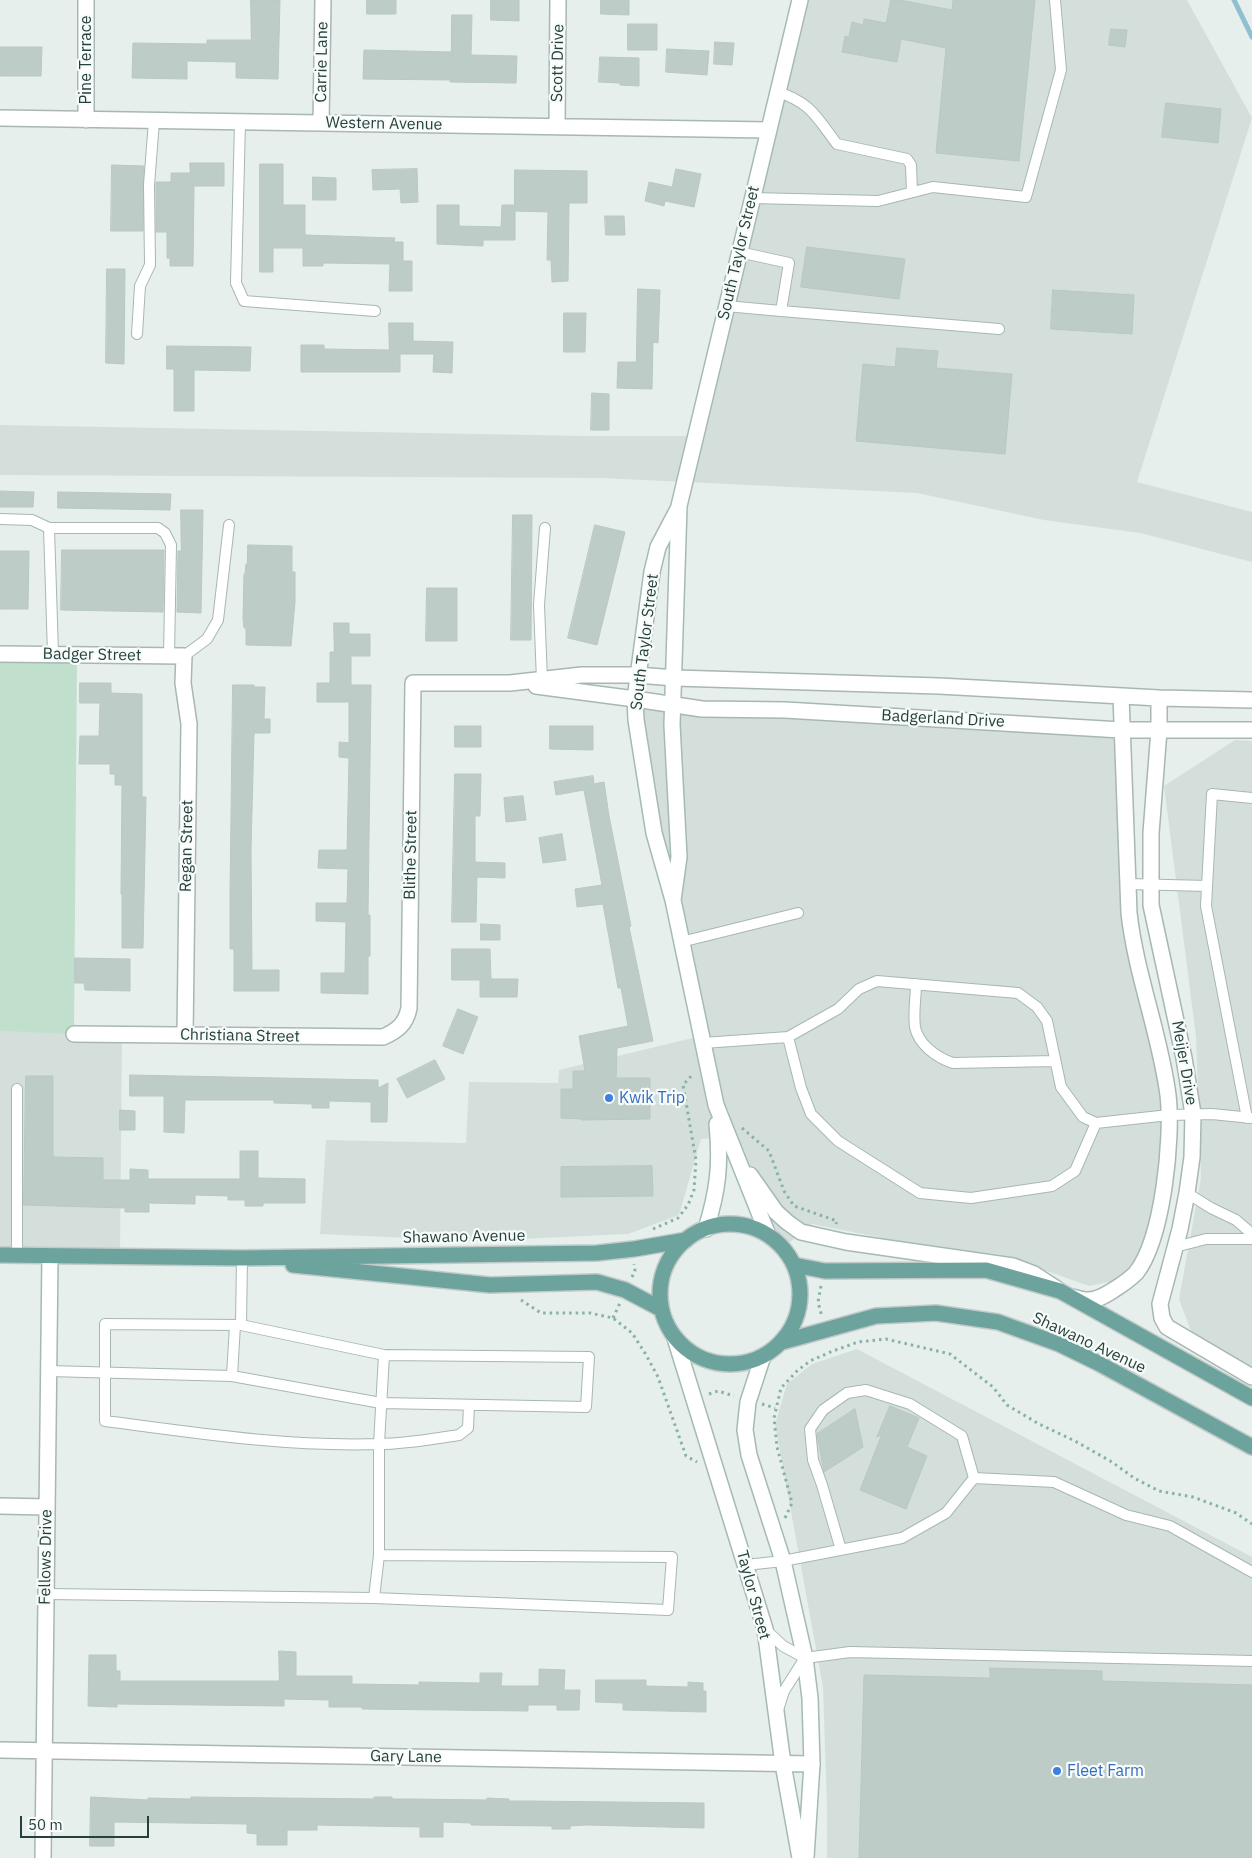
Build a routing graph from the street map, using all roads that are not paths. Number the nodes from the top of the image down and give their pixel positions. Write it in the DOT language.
graph roads {
  1 [pos="86,0"];
  2 [pos="322,0"];
  3 [pos="558,0"];
  4 [pos="800,0"];
  5 [pos="1055,0"];
  6 [pos="778,92"];
  7 [pos="0,118"];
  8 [pos="86,120"];
  9 [pos="154,121"];
  10 [pos="240,122"];
  11 [pos="321,123"];
  12 [pos="557,127"];
  13 [pos="768,130"];
  14 [pos="912,192"];
  15 [pos="752,198"];
  16 [pos="739,252"];
  17 [pos="726,306"];
  18 [pos="375,311"];
  19 [pos="781,311"];
  20 [pos="999,329"];
  21 [pos="137,334"];
  22 [pos="679,506"];
  23 [pos="0,518"];
  24 [pos="229,525"];
  25 [pos="49,528"];
  26 [pos="544,528"];
  27 [pos="0,654"];
  28 [pos="53,654"];
  29 [pos="176,656"];
  30 [pos="637,675"];
  31 [pos="675,678"];
  32 [pos="542,680"];
  33 [pos="510,683"];
  34 [pos="1121,696"];
  35 [pos="635,698"];
  36 [pos="1159,698"];
  37 [pos="1252,700"];
  38 [pos="674,705"];
  39 [pos="1121,730"];
  40 [pos="1159,730"];
  41 [pos="1252,730"];
  42 [pos="1252,798"];
  43 [pos="1128,884"];
  44 [pos="1150,884"];
  45 [pos="1207,886"];
  46 [pos="673,900"];
  47 [pos="798,913"];
  48 [pos="681,942"];
  49 [pos="916,984"];
  50 [pos="402,1026"];
  51 [pos="74,1034"];
  52 [pos="185,1035"];
  53 [pos="788,1037"];
  54 [pos="703,1043"];
  55 [pos="1055,1061"];
  56 [pos="18,1089"];
  57 [pos="716,1105"];
  58 [pos="1193,1114"];
  59 [pos="1169,1115"];
  60 [pos="1249,1118"];
  61 [pos="1096,1123"];
  62 [pos="733,1150"];
  63 [pos="1187,1193"];
  64 [pos="706,1229"];
  65 [pos="1252,1234"];
  66 [pos="768,1235"];
  67 [pos="1252,1239"];
  68 [pos="686,1240"];
  69 [pos="1175,1247"];
  70 [pos="0,1255"];
  71 [pos="17,1255"];
  72 [pos="50,1256"];
  73 [pos="242,1258"];
  74 [pos="794,1265"];
  75 [pos="1065,1294"];
  76 [pos="662,1309"];
  77 [pos="238,1325"];
  78 [pos="675,1338"];
  79 [pos="782,1342"];
  80 [pos="384,1355"];
  81 [pos="764,1356"];
  82 [pos="49,1371"];
  83 [pos="104,1372"];
  84 [pos="232,1376"];
  85 [pos="1252,1377"];
  86 [pos="1252,1398"];
  87 [pos="381,1403"];
  88 [pos="469,1404"];
  89 [pos="379,1444"];
  90 [pos="1252,1446"];
  91 [pos="974,1478"];
  92 [pos="0,1506"];
  93 [pos="47,1506"];
  94 [pos="841,1550"];
  95 [pos="379,1555"];
  96 [pos="783,1561"];
  97 [pos="746,1565"];
  98 [pos="1252,1572"];
  99 [pos="46,1594"];
  100 [pos="374,1598"];
  101 [pos="765,1629"];
  102 [pos="805,1658"];
  103 [pos="1252,1661"];
  104 [pos="777,1714"];
  105 [pos="0,1750"];
  106 [pos="44,1750"];
  107 [pos="783,1764"];
  108 [pos="812,1764"];
  109 [pos="43,1858"];
  110 [pos="800,1858"];
  111 [pos="806,1858"];
  1 -- 8 [label="street, Pine Terrace"];
  2 -- 11 [label="street, Carrie Lane"];
  3 -- 12 [label="street, Scott Drive"];
  4 -- 6 [label="street, South Taylor Street"];
  5 -- 14 [label="lane"];
  6 -- 13 [label="street, South Taylor Street"];
  6 -- 14 [label="lane"];
  7 -- 8 [label="street, Western Avenue"];
  8 -- 9 [label="street, Western Avenue"];
  9 -- 10 [label="street, Western Avenue"];
  9 -- 21 [label="lane"];
  10 -- 11 [label="street, Western Avenue"];
  10 -- 18 [label="lane"];
  11 -- 12 [label="street, Western Avenue"];
  12 -- 13 [label="street, Western Avenue"];
  13 -- 15 [label="street, South Taylor Street"];
  14 -- 15 [label="lane"];
  15 -- 16 [label="street, South Taylor Street"];
  16 -- 17 [label="street, South Taylor Street"];
  16 -- 19 [label="lane"];
  17 -- 19 [label="lane"];
  17 -- 22 [label="street, South Taylor Street"];
  19 -- 20 [label="lane"];
  22 -- 30 [label="street, South Taylor Street"];
  22 -- 31 [label="street, South Taylor Street"];
  23 -- 25 [label="lane"];
  24 -- 29 [label="lane"];
  25 -- 28 [label="lane"];
  25 -- 29 [label="lane"];
  26 -- 32 [label="lane"];
  27 -- 28 [label="street, Badger Street"];
  28 -- 29 [label="street, Badger Street"];
  29 -- 52 [label="street, Regan Street"];
  30 -- 31 [label="street, Badgerland Drive"];
  30 -- 32 [label="street"];
  30 -- 35 [label="street, South Taylor Street"];
  31 -- 34 [label="street, Badgerland Drive"];
  31 -- 38 [label="street, South Taylor Street"];
  32 -- 33 [label="street"];
  33 -- 35 [label="street"];
  33 -- 50 [label="street, Blithe Street"];
  34 -- 36 [label="street, Badgerland Drive"];
  34 -- 39 [label="street, Meijer Drive"];
  35 -- 38 [label="street, Badgerland Drive"];
  35 -- 46 [label="street, South Taylor Street"];
  36 -- 37 [label="street, Badgerland Drive"];
  36 -- 40 [label="street, Meijer Drive"];
  38 -- 39 [label="street, Badgerland Drive"];
  38 -- 46 [label="street, South Taylor Street"];
  39 -- 40 [label="street, Badgerland Drive"];
  39 -- 43 [label="street, Meijer Drive"];
  40 -- 41 [label="street, Badgerland Drive"];
  40 -- 44 [label="street, Meijer Drive"];
  42 -- 45 [label="lane"];
  43 -- 44 [label="lane"];
  43 -- 59 [label="street, Meijer Drive"];
  44 -- 45 [label="lane"];
  44 -- 58 [label="street, Meijer Drive"];
  45 -- 60 [label="lane"];
  46 -- 48 [label="street, South Taylor Street"];
  47 -- 48 [label="lane"];
  48 -- 54 [label="street, South Taylor Street"];
  49 -- 53 [label="lane"];
  49 -- 55 [label="lane"];
  49 -- 55 [label="lane"];
  50 -- 52 [label="street, Christiana Street"];
  51 -- 52 [label="street, Christiana Street"];
  53 -- 54 [label="lane"];
  53 -- 61 [label="lane"];
  54 -- 57 [label="street, South Taylor Street"];
  55 -- 61 [label="lane"];
  56 -- 71 [label="lane"];
  57 -- 62 [label="street, South Taylor Street"];
  57 -- 64 [label="street, South Taylor Street"];
  58 -- 59 [label="lane"];
  58 -- 60 [label="lane"];
  58 -- 63 [label="street, Meijer Drive"];
  59 -- 61 [label="lane"];
  59 -- 75 [label="street, Meijer Drive"];
  62 -- 66 [label="street, South Taylor Street"];
  62 -- 75 [label="street"];
  63 -- 65 [label="lane"];
  63 -- 69 [label="street, Meijer Drive"];
  64 -- 66 [label="main road"];
  64 -- 68 [label="main road"];
  66 -- 74 [label="main road"];
  67 -- 69 [label="lane"];
  68 -- 73 [label="main road, Shawano Avenue"];
  68 -- 76 [label="main road"];
  69 -- 85 [label="street, Meijer Drive"];
  70 -- 71 [label="main road, Shawano Avenue"];
  71 -- 72 [label="main road, Shawano Avenue"];
  72 -- 73 [label="main road, Shawano Avenue"];
  72 -- 82 [label="street, Fellows Drive"];
  73 -- 76 [label="main road, Shawano Avenue"];
  73 -- 77 [label="lane"];
  74 -- 75 [label="main road, Shawano Avenue"];
  74 -- 79 [label="main road"];
  75 -- 86 [label="main road, Shawano Avenue"];
  76 -- 78 [label="main road"];
  77 -- 80 [label="lane"];
  77 -- 83 [label="lane"];
  77 -- 84 [label="lane"];
  78 -- 81 [label="main road"];
  78 -- 97 [label="street, Taylor Street"];
  79 -- 81 [label="main road"];
  79 -- 90 [label="main road, Shawano Avenue"];
  80 -- 87 [label="lane"];
  80 -- 88 [label="lane"];
  81 -- 96 [label="street"];
  82 -- 83 [label="lane"];
  82 -- 93 [label="street, Fellows Drive"];
  83 -- 84 [label="lane"];
  83 -- 89 [label="lane"];
  84 -- 87 [label="lane"];
  87 -- 88 [label="lane"];
  87 -- 89 [label="lane"];
  88 -- 89 [label="lane"];
  89 -- 95 [label="lane"];
  91 -- 94 [label="lane"];
  91 -- 94 [label="lane"];
  91 -- 98 [label="lane"];
  92 -- 93 [label="street"];
  93 -- 99 [label="street, Fellows Drive"];
  94 -- 96 [label="lane"];
  95 -- 100 [label="lane"];
  95 -- 100 [label="lane"];
  96 -- 97 [label="lane"];
  96 -- 102 [label="street"];
  97 -- 101 [label="street, Taylor Street"];
  99 -- 100 [label="lane"];
  99 -- 106 [label="street, Fellows Drive"];
  101 -- 102 [label="lane"];
  101 -- 104 [label="street, Taylor Street"];
  102 -- 103 [label="lane"];
  102 -- 104 [label="lane"];
  102 -- 108 [label="street"];
  104 -- 107 [label="street, Taylor Street"];
  105 -- 106 [label="street, Gary Lane"];
  106 -- 107 [label="street, Gary Lane"];
  106 -- 109 [label="street, Fellows Drive"];
  107 -- 108 [label="street, Gary Lane"];
  107 -- 110 [label="street, Taylor Street"];
  108 -- 111 [label="street"];
}
